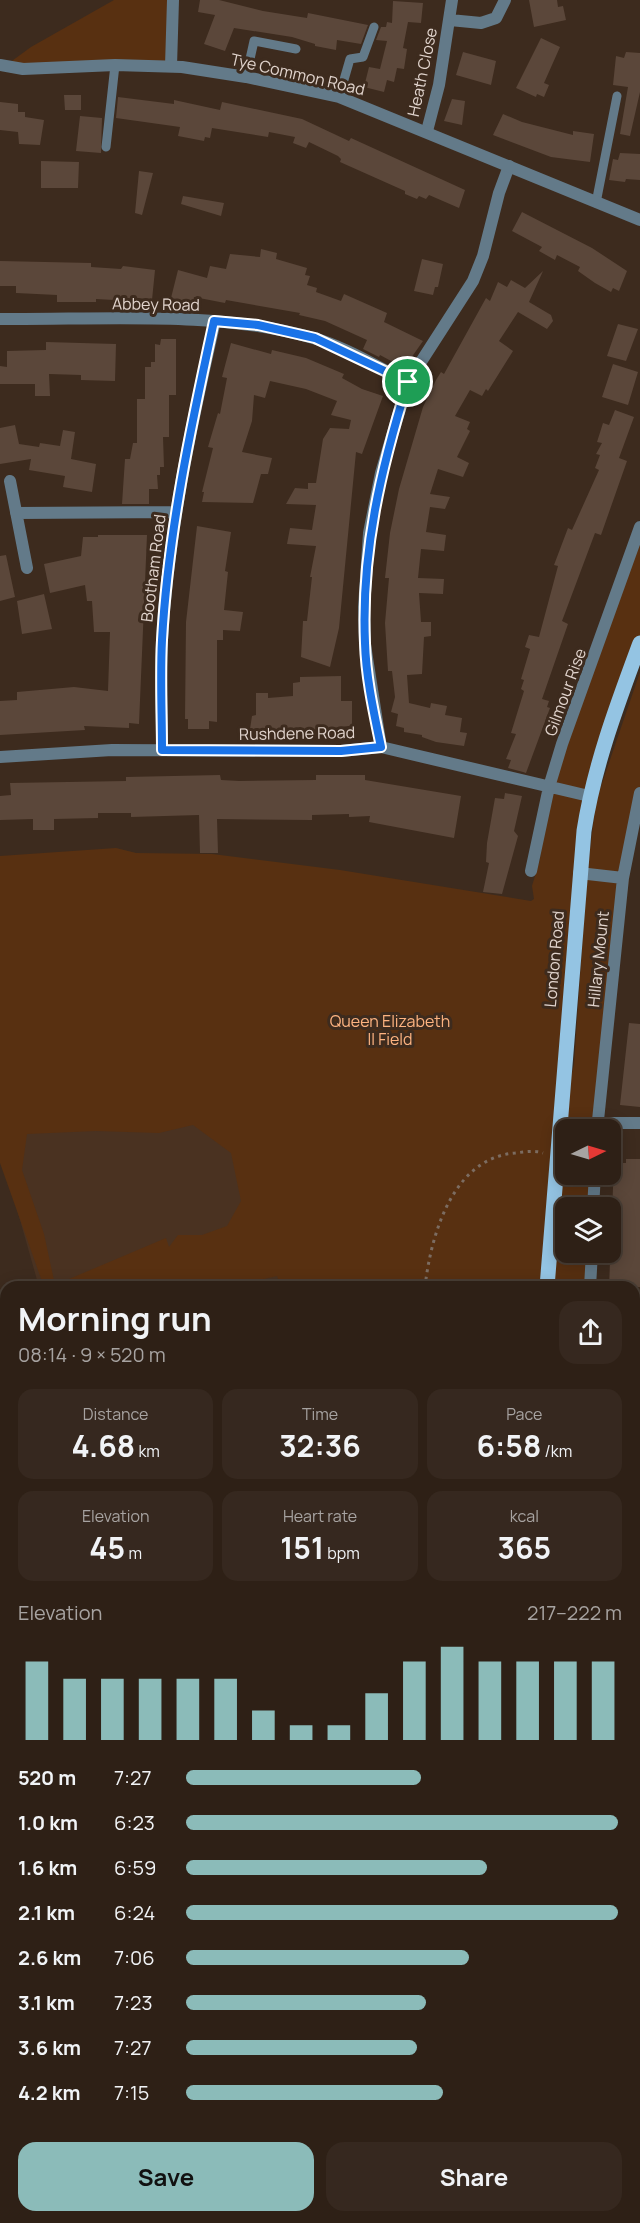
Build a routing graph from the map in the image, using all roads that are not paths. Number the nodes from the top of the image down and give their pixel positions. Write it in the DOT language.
graph roads {
  1 [pos="173,0"];
  2 [pos="452,0"];
  3 [pos="505,0"];
  4 [pos="450,20"];
  5 [pos="374,27"];
  6 [pos="296,49"];
  7 [pos="0,65"];
  8 [pos="115,65"];
  9 [pos="171,66"];
  10 [pos="246,77"];
  11 [pos="617,96"];
  12 [pos="339,97"];
  13 [pos="427,131"];
  14 [pos="106,147"];
  15 [pos="509,166"];
  16 [pos="596,202"];
  17 [pos="640,220"];
  18 [pos="0,319"];
  19 [pos="214,321"];
  20 [pos="408,382"];
  21 [pos="10,481"];
  22 [pos="176,512"];
  23 [pos="16,513"];
  24 [pos="640,527"];
  25 [pos="27,568"];
  26 [pos="640,643"];
  27 [pos="381,747"];
  28 [pos="162,750"];
  29 [pos="0,757"];
  30 [pos="549,787"];
  31 [pos="640,793"];
  32 [pos="589,796"];
  33 [pos="531,871"];
  34 [pos="579,873"];
  35 [pos="623,878"];
  36 [pos="598,1119"];
  37 [pos="640,1123"];
  38 [pos="621,1124"];
  39 [pos="591,1263"];
  40 [pos="547,1281"];
  41 [pos="590,1281"];
  1 -- 9 [label="street"];
  2 -- 4 [label="street, Heath Close"];
  3 -- 4 [label="street, Heath Close"];
  4 -- 13 [label="street, Heath Close"];
  5 -- 12 [label="lane"];
  6 -- 10 [label="lane"];
  7 -- 8 [label="street, Tye Common Road"];
  8 -- 9 [label="street, Tye Common Road"];
  8 -- 14 [label="lane"];
  9 -- 10 [label="street, Tye Common Road"];
  10 -- 12 [label="street, Tye Common Road"];
  11 -- 16 [label="lane"];
  12 -- 13 [label="street, Tye Common Road"];
  13 -- 15 [label="street, Tye Common Road"];
  15 -- 16 [label="street, Tye Common Road"];
  15 -- 20 [label="street"];
  16 -- 17 [label="street, Tye Common Road"];
  18 -- 19 [label="street, Abbey Road"];
  19 -- 20 [label="street, Abbey Road"];
  19 -- 22 [label="street, Bootham Road"];
  20 -- 27 [label="street"];
  21 -- 23 [label="street"];
  22 -- 23 [label="street"];
  22 -- 28 [label="street, Bootham Road"];
  23 -- 25 [label="street"];
  24 -- 30 [label="street, Gilmour Rise"];
  26 -- 32 [label="main road, London Road"];
  27 -- 28 [label="street, Rushdene Road"];
  27 -- 30 [label="street, Rushdene Road"];
  28 -- 29 [label="street, Rushdene Road"];
  30 -- 32 [label="street, Rushdene Road"];
  30 -- 33 [label="street, Gilmour Rise"];
  31 -- 35 [label="street, Hillary Mount"];
  32 -- 34 [label="main road, London Road"];
  34 -- 35 [label="street"];
  34 -- 40 [label="main road, London Road"];
  35 -- 36 [label="street, Hillary Mount"];
  37 -- 38 [label="street"];
  39 -- 41 [label="street"];
}
